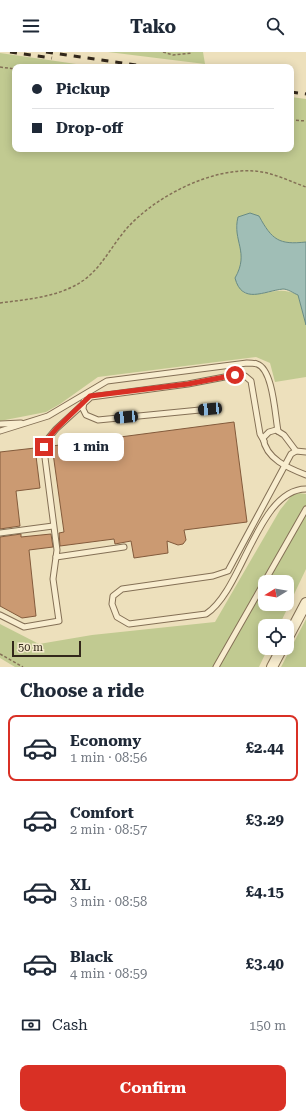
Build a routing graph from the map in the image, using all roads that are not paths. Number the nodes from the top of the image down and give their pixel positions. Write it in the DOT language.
graph roads {
  1 [pos="80,397"];
  2 [pos="84,402"];
  3 [pos="210,409"];
  4 [pos="29,423"];
  5 [pos="0,424"];
  6 [pos="0,431"];
  7 [pos="278,431"];
  8 [pos="264,441"];
  9 [pos="296,451"];
  10 [pos="306,452"];
  11 [pos="286,467"];
  12 [pos="306,475"];
  13 [pos="306,489"];
  14 [pos="306,508"];
  15 [pos="53,526"];
  16 [pos="0,533"];
  17 [pos="124,547"];
  18 [pos="56,557"];
  19 [pos="306,603"];
  20 [pos="0,615"];
  21 [pos="294,626"];
  22 [pos="278,655"];
  23 [pos="216,667"];
  24 [pos="272,667"];
  1 -- 2 [label="lane"];
  1 -- 4 [label="lane"];
  1 -- 7 [label="lane"];
  2 -- 3 [label="lane"];
  2 -- 8 [label="lane"];
  2 -- 15 [label="lane"];
  4 -- 5 [label="lane"];
  4 -- 6 [label="lane"];
  7 -- 8 [label="lane"];
  7 -- 9 [label="lane"];
  8 -- 11 [label="lane"];
  9 -- 10 [label="lane"];
  9 -- 11 [label="lane"];
  11 -- 12 [label="lane"];
  11 -- 13 [label="lane"];
  14 -- 23 [label="lane"];
  15 -- 16 [label="lane"];
  15 -- 18 [label="lane"];
  17 -- 18 [label="lane"];
  18 -- 20 [label="lane"];
  19 -- 21 [label="street"];
  22 -- 24 [label="street"];
}
